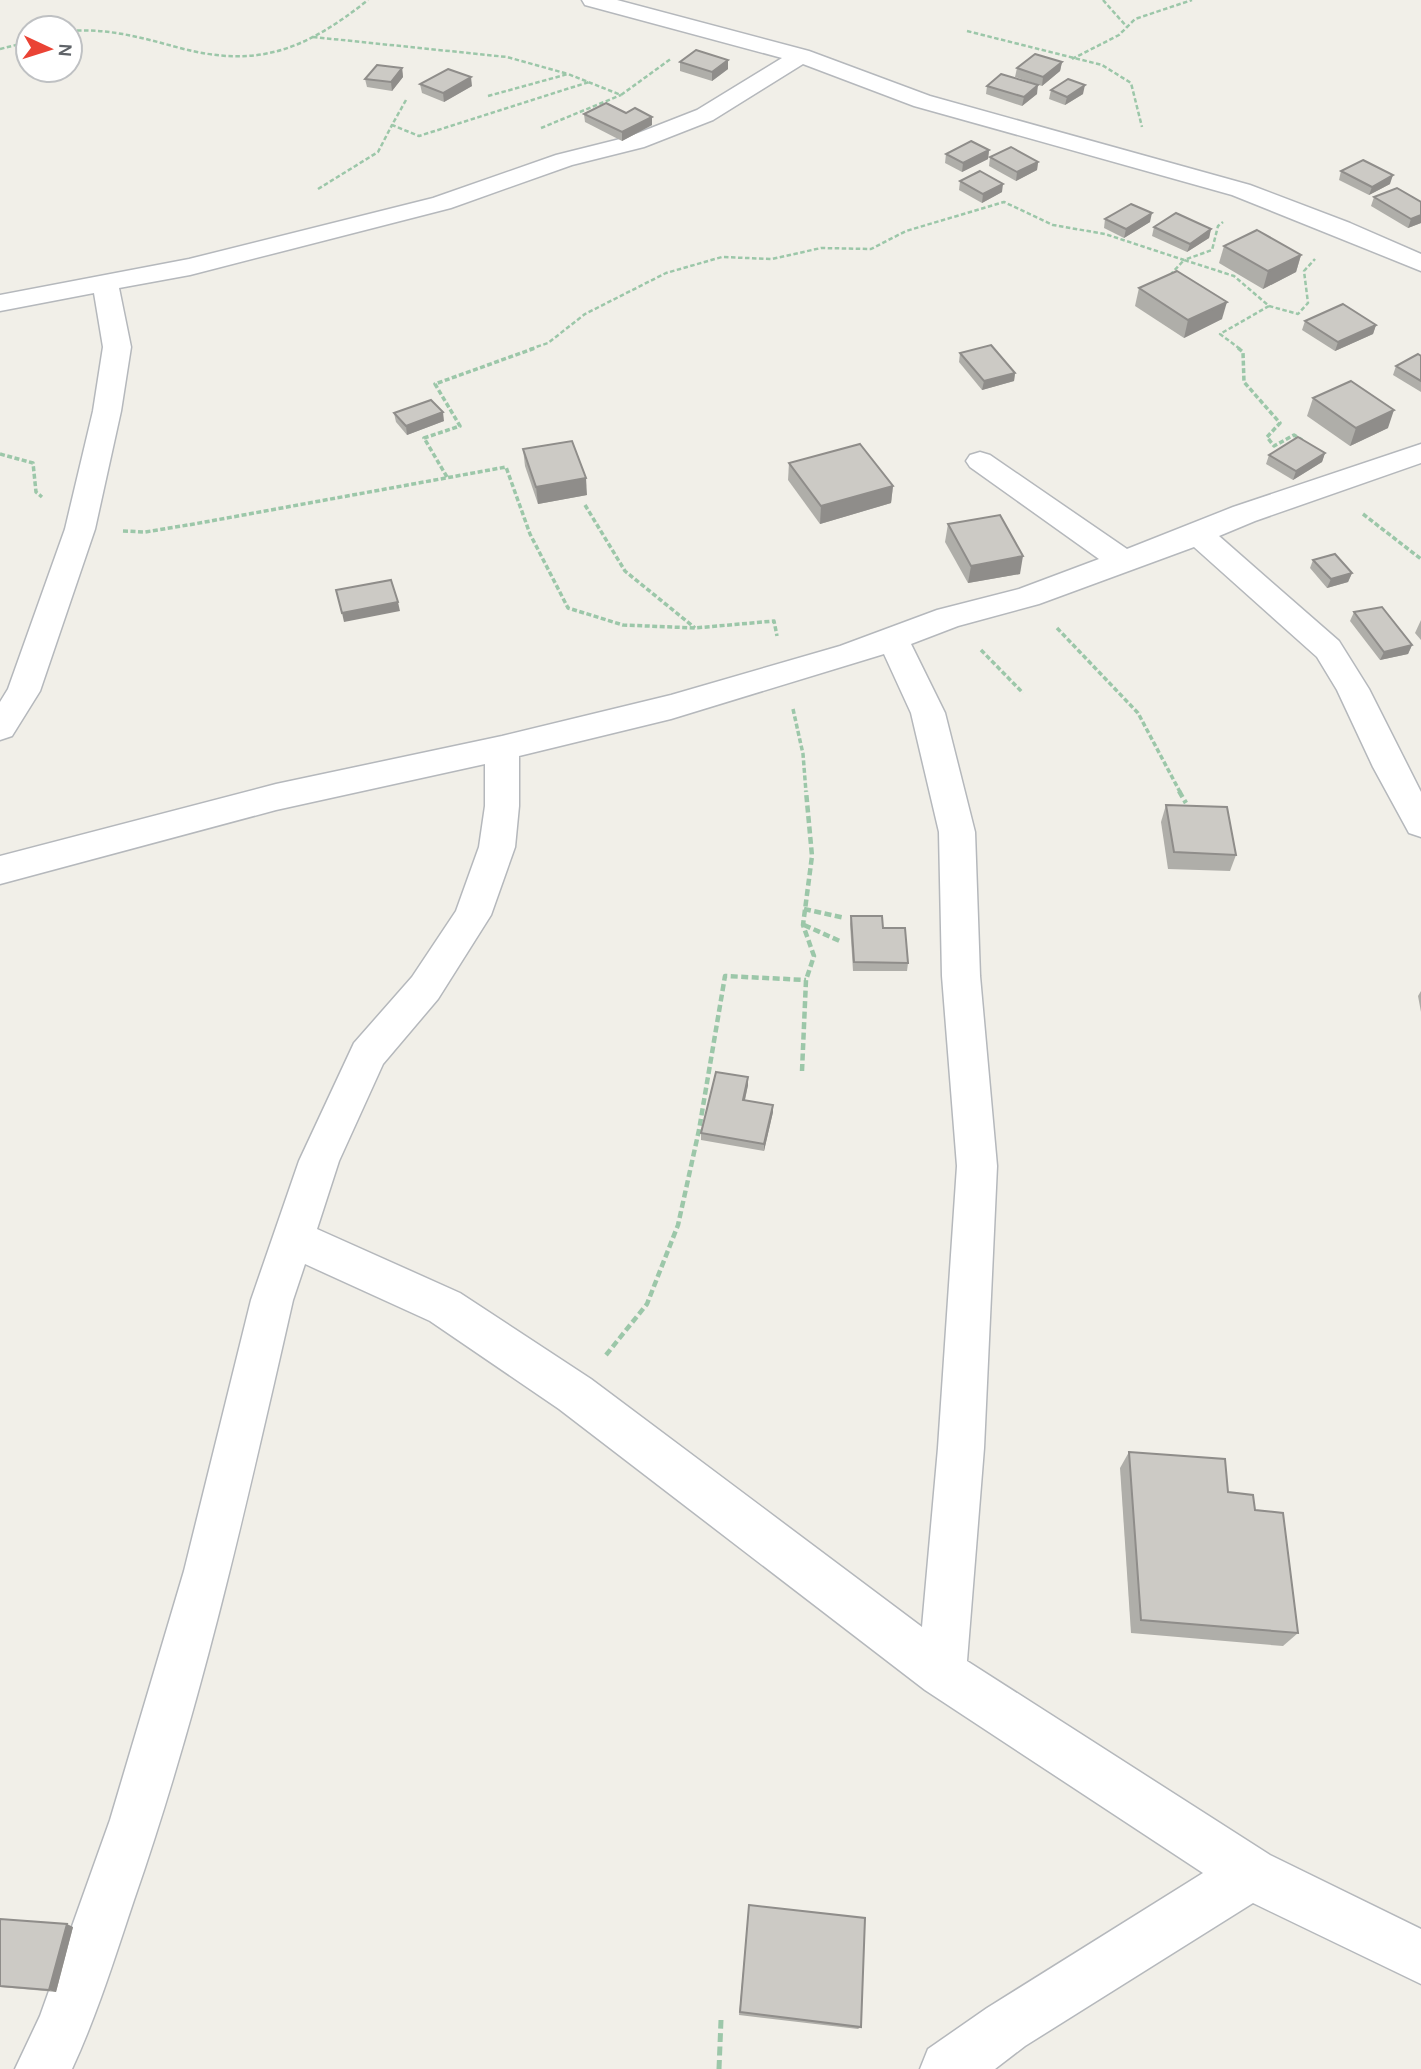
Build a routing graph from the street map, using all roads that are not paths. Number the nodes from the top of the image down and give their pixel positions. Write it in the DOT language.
graph roads {
  1 [pos="593,0"];
  2 [pos="802,57"];
  3 [pos="1421,263"];
  4 [pos="105,282"];
  5 [pos="0,303"];
  6 [pos="1421,453"];
  7 [pos="980,461"];
  8 [pos="1198,534"];
  9 [pos="1121,560"];
  10 [pos="892,638"];
  11 [pos="0,729"];
  12 [pos="502,748"];
  13 [pos="1421,824"];
  14 [pos="0,870"];
  15 [pos="293,1238"];
  16 [pos="942,1673"];
  17 [pos="1251,1874"];
  18 [pos="1421,1957"];
  19 [pos="43,2069"];
  20 [pos="948,2069"];
  1 -- 2 [label="street"];
  2 -- 3 [label="street"];
  2 -- 4 [label="street"];
  4 -- 5 [label="street"];
  4 -- 11 [label="street"];
  6 -- 8 [label="street"];
  7 -- 9 [label="street"];
  8 -- 9 [label="street"];
  8 -- 13 [label="street"];
  9 -- 10 [label="street"];
  10 -- 12 [label="street"];
  10 -- 16 [label="street"];
  12 -- 14 [label="street"];
  12 -- 15 [label="street"];
  15 -- 16 [label="street"];
  15 -- 19 [label="street"];
  16 -- 17 [label="street"];
  17 -- 18 [label="street"];
  17 -- 20 [label="street"];
}
